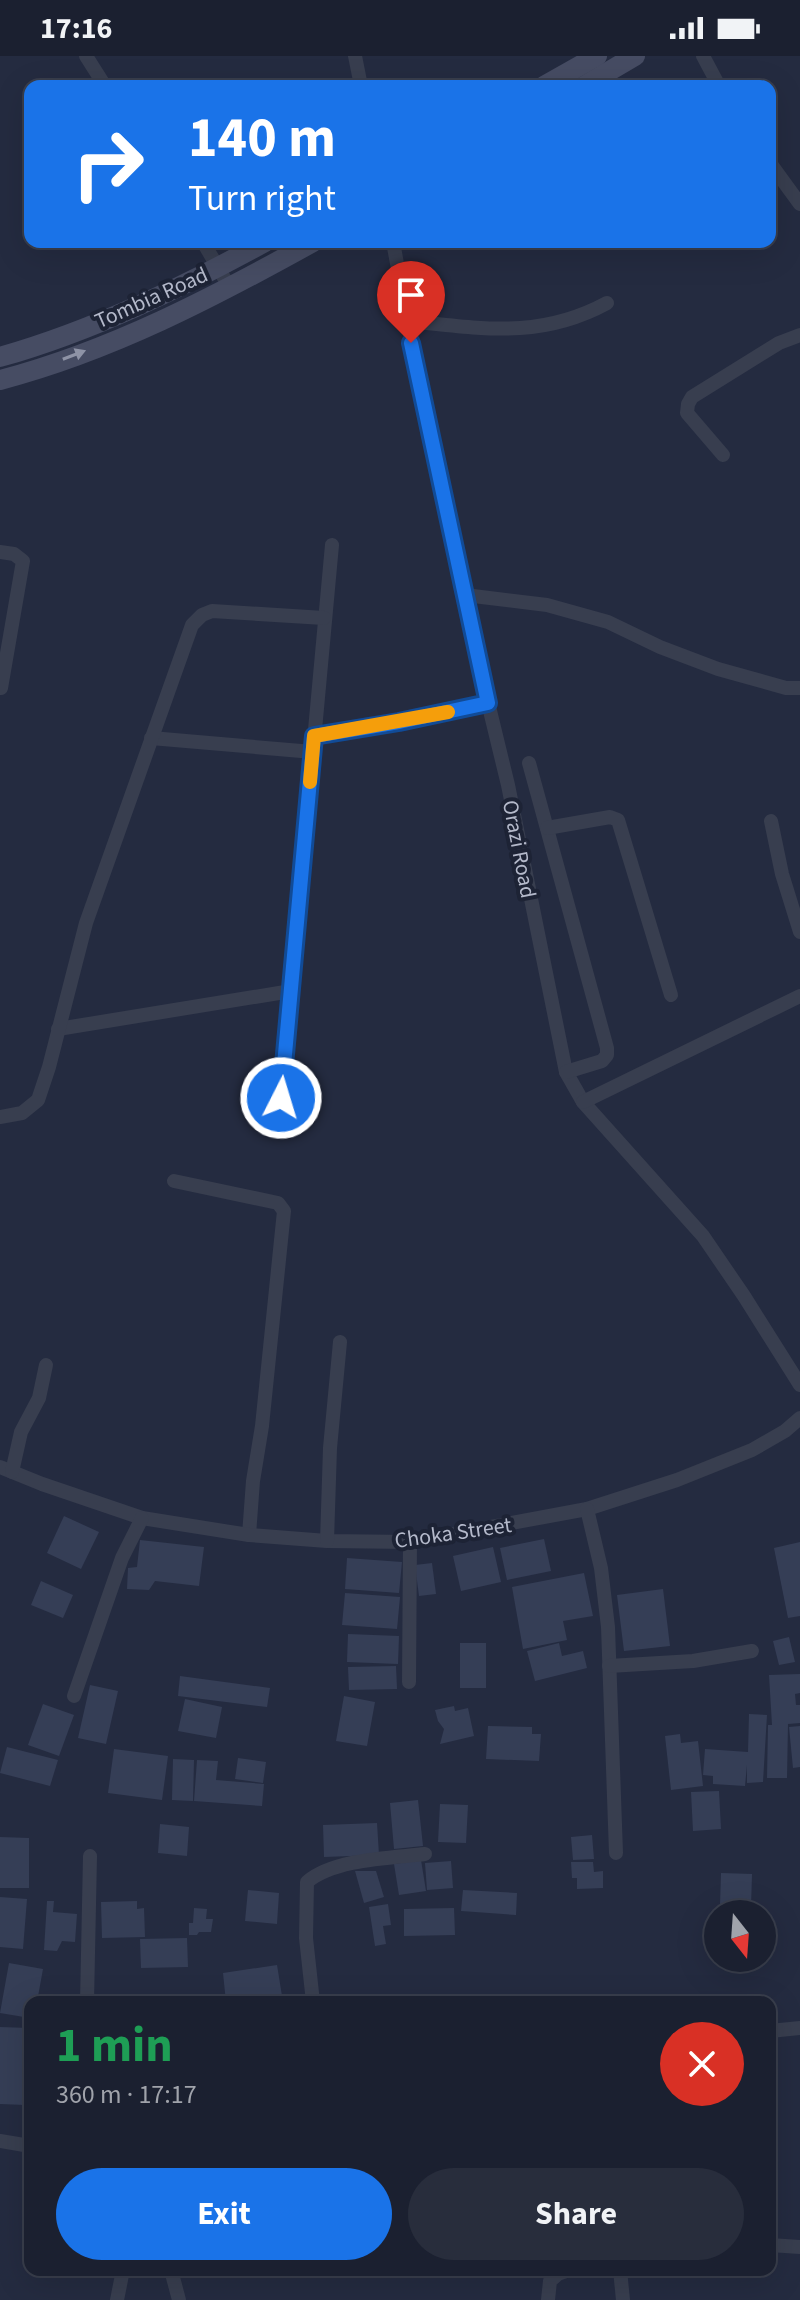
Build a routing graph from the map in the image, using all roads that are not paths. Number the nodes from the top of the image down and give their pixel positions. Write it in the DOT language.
graph roads {
  1 [pos="86,56"];
  2 [pos="355,56"];
  3 [pos="597,56"];
  4 [pos="635,56"];
  5 [pos="703,56"];
  6 [pos="101,80"];
  7 [pos="360,80"];
  8 [pos="555,80"];
  9 [pos="594,80"];
  10 [pos="716,80"];
  11 [pos="776,171"];
  12 [pos="800,204"];
  13 [pos="207,248"];
  14 [pos="254,248"];
  15 [pos="302,248"];
  16 [pos="394,248"];
  17 [pos="218,267"];
  18 [pos="230,288"];
  19 [pos="607,303"];
  20 [pos="407,321"];
  21 [pos="800,335"];
  22 [pos="0,357"];
  23 [pos="0,380"];
  24 [pos="723,455"];
  25 [pos="332,545"];
  26 [pos="0,552"];
  27 [pos="465,595"];
  28 [pos="324,618"];
  29 [pos="1,688"];
  30 [pos="800,688"];
  31 [pos="488,703"];
  32 [pos="314,736"];
  33 [pos="151,738"];
  34 [pos="313,752"];
  35 [pos="529,763"];
  36 [pos="771,821"];
  37 [pos="547,828"];
  38 [pos="800,932"];
  39 [pos="291,991"];
  40 [pos="671,995"];
  41 [pos="800,996"];
  42 [pos="58,1029"];
  43 [pos="566,1072"];
  44 [pos="281,1098"];
  45 [pos="583,1102"];
  46 [pos="0,1117"];
  47 [pos="174,1181"];
  48 [pos="340,1342"];
  49 [pos="46,1365"];
  50 [pos="800,1385"];
  51 [pos="800,1418"];
  52 [pos="6,1470"];
  53 [pos="587,1509"];
  54 [pos="142,1518"];
  55 [pos="249,1535"];
  56 [pos="327,1541"];
  57 [pos="410,1542"];
  58 [pos="752,1651"];
  59 [pos="609,1666"];
  60 [pos="409,1682"];
  61 [pos="74,1696"];
  62 [pos="616,1853"];
  63 [pos="425,1854"];
  64 [pos="90,1856"];
  65 [pos="87,1996"];
  66 [pos="312,1996"];
  67 [pos="800,2028"];
  68 [pos="776,2030"];
  69 [pos="0,2141"];
  70 [pos="24,2145"];
  71 [pos="776,2245"];
  72 [pos="800,2247"];
  73 [pos="122,2276"];
  74 [pos="173,2276"];
  75 [pos="556,2276"];
  76 [pos="621,2276"];
  77 [pos="117,2300"];
  78 [pos="179,2300"];
  79 [pos="548,2300"];
  80 [pos="623,2300"];
  1 -- 6 [label="street"];
  2 -- 7 [label="street"];
  3 -- 8 [label="main road"];
  4 -- 9 [label="main road"];
  5 -- 10 [label="street"];
  11 -- 12 [label="street"];
  13 -- 17 [label="street"];
  14 -- 17 [label="main road, Tombia Road"];
  15 -- 18 [label="main road, Tombia Road"];
  16 -- 20 [label="street, Orazi Road"];
  17 -- 18 [label="street"];
  17 -- 22 [label="main road, Tombia Road"];
  23 -- 18 [label="main road, Tombia Road, one-way"];
  19 -- 20 [label="street"];
  20 -- 27 [label="street, Orazi Road"];
  21 -- 24 [label="street"];
  25 -- 28 [label="street"];
  26 -- 29 [label="street"];
  27 -- 30 [label="street"];
  27 -- 31 [label="street, Orazi Road"];
  28 -- 32 [label="street"];
  28 -- 33 [label="street"];
  31 -- 32 [label="street"];
  31 -- 43 [label="street, Orazi Road"];
  32 -- 34 [label="street"];
  33 -- 34 [label="street"];
  33 -- 42 [label="street"];
  34 -- 39 [label="street"];
  35 -- 37 [label="street"];
  36 -- 38 [label="street"];
  37 -- 40 [label="street"];
  37 -- 43 [label="street"];
  39 -- 42 [label="street"];
  39 -- 44 [label="street"];
  41 -- 45 [label="street"];
  42 -- 46 [label="street"];
  43 -- 45 [label="street, Orazi Road"];
  45 -- 50 [label="street, Orazi Road"];
  47 -- 55 [label="street"];
  48 -- 56 [label="street"];
  49 -- 52 [label="street"];
  51 -- 53 [label="street, Choka Street"];
  52 -- 54 [label="street, Choka Street"];
  53 -- 57 [label="street, Choka Street"];
  53 -- 59 [label="street"];
  54 -- 55 [label="street, Choka Street"];
  54 -- 61 [label="street"];
  55 -- 56 [label="street, Choka Street"];
  56 -- 57 [label="street, Choka Street"];
  57 -- 60 [label="street"];
  58 -- 59 [label="street"];
  59 -- 62 [label="street"];
  63 -- 66 [label="street"];
  64 -- 65 [label="street"];
  67 -- 68 [label="street"];
  69 -- 70 [label="street"];
  71 -- 72 [label="street"];
  73 -- 77 [label="street"];
  74 -- 78 [label="street"];
  75 -- 79 [label="street"];
  76 -- 80 [label="street"];
}
